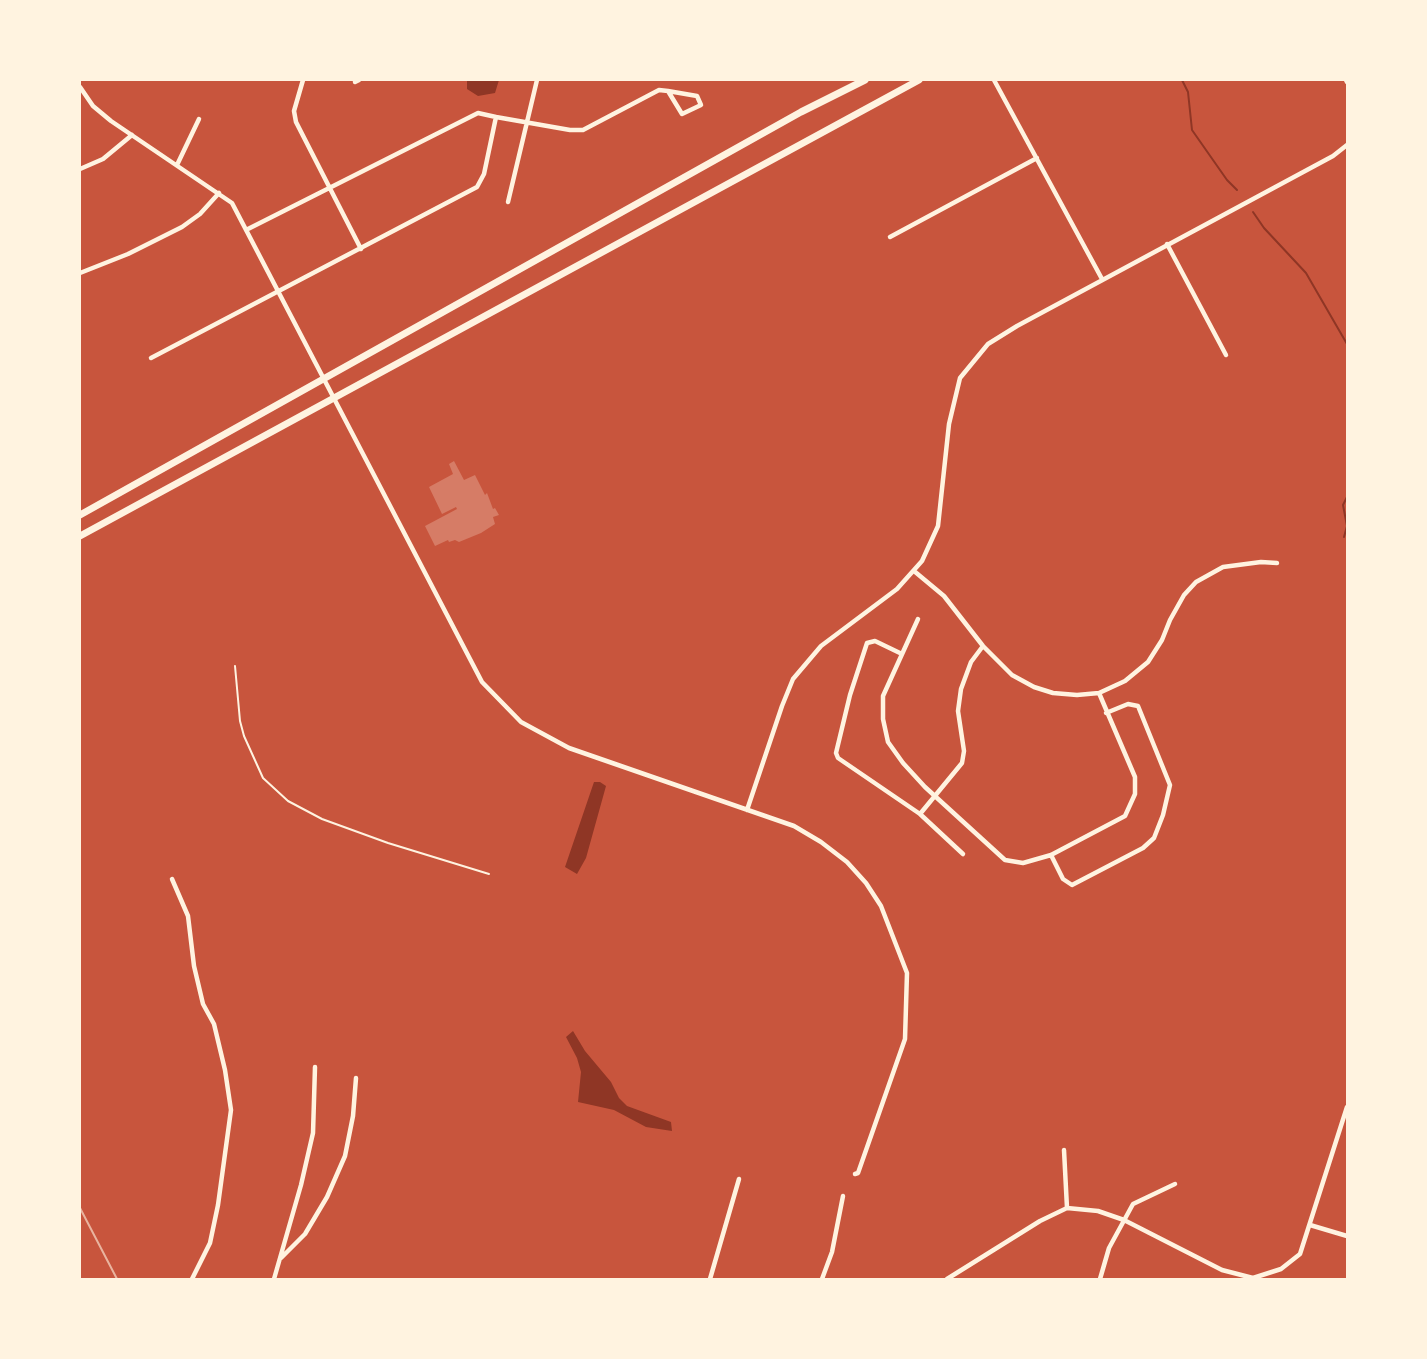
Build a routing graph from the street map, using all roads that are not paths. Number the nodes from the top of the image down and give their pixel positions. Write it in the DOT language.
graph roads {
  1 [pos="303,80"];
  2 [pos="537,80"];
  3 [pos="865,80"];
  4 [pos="919,80"];
  5 [pos="994,80"];
  6 [pos="80,87"];
  7 [pos="668,91"];
  8 [pos="496,116"];
  9 [pos="200,119"];
  10 [pos="525,122"];
  11 [pos="132,135"];
  12 [pos="1347,145"];
  13 [pos="1037,158"];
  14 [pos="177,165"];
  15 [pos="80,169"];
  16 [pos="331,188"];
  17 [pos="219,193"];
  18 [pos="508,202"];
  19 [pos="246,230"];
  20 [pos="890,237"];
  21 [pos="1167,244"];
  22 [pos="361,249"];
  23 [pos="80,273"];
  24 [pos="1102,279"];
  25 [pos="279,293"];
  26 [pos="1226,355"];
  27 [pos="152,358"];
  28 [pos="323,379"];
  29 [pos="333,398"];
  30 [pos="80,515"];
  31 [pos="80,536"];
  32 [pos="1277,563"];
  33 [pos="914,571"];
  34 [pos="918,619"];
  35 [pos="982,646"];
  36 [pos="902,654"];
  37 [pos="234,666"];
  38 [pos="1099,693"];
  39 [pos="1106,712"];
  40 [pos="935,796"];
  41 [pos="748,810"];
  42 [pos="920,814"];
  43 [pos="964,854"];
  44 [pos="1052,855"];
  45 [pos="489,874"];
  46 [pos="172,879"];
  47 [pos="315,1067"];
  48 [pos="356,1078"];
  49 [pos="1347,1107"];
  50 [pos="1340,1127"];
  51 [pos="1347,1130"];
  52 [pos="1064,1150"];
  53 [pos="855,1174"];
  54 [pos="740,1179"];
  55 [pos="1175,1184"];
  56 [pos="843,1196"];
  57 [pos="1068,1208"];
  58 [pos="1124,1220"];
  59 [pos="1310,1226"];
  60 [pos="1347,1236"];
  61 [pos="280,1259"];
  62 [pos="1253,1278"];
  63 [pos="192,1279"];
  64 [pos="274,1279"];
  65 [pos="710,1279"];
  66 [pos="822,1279"];
  67 [pos="947,1279"];
  68 [pos="1100,1279"];
  1 -- 16 [label="street"];
  2 -- 10 [label="street"];
  3 -- 28 [label="main road"];
  4 -- 29 [label="main road"];
  5 -- 13 [label="street"];
  6 -- 11 [label="street"];
  7 -- 7 [label="street"];
  7 -- 10 [label="street"];
  8 -- 10 [label="street"];
  8 -- 16 [label="street"];
  8 -- 22 [label="street"];
  9 -- 14 [label="street"];
  10 -- 18 [label="street"];
  11 -- 14 [label="street"];
  11 -- 15 [label="street"];
  12 -- 21 [label="street"];
  13 -- 20 [label="street"];
  13 -- 24 [label="street"];
  14 -- 17 [label="street"];
  16 -- 19 [label="street"];
  16 -- 22 [label="street"];
  17 -- 19 [label="street"];
  17 -- 23 [label="street"];
  19 -- 25 [label="street"];
  21 -- 24 [label="street"];
  21 -- 26 [label="street"];
  22 -- 25 [label="street"];
  24 -- 33 [label="street"];
  25 -- 27 [label="street"];
  25 -- 28 [label="street"];
  28 -- 29 [label="street"];
  28 -- 30 [label="main road"];
  29 -- 31 [label="main road"];
  29 -- 41 [label="street"];
  32 -- 38 [label="street"];
  33 -- 35 [label="street"];
  33 -- 41 [label="street"];
  34 -- 36 [label="street"];
  35 -- 38 [label="street"];
  35 -- 40 [label="street"];
  36 -- 40 [label="street"];
  36 -- 42 [label="street"];
  37 -- 45 [label="lane"];
  38 -- 39 [label="street"];
  39 -- 44 [label="street"];
  39 -- 44 [label="street"];
  40 -- 42 [label="street"];
  40 -- 44 [label="street"];
  41 -- 53 [label="street"];
  42 -- 43 [label="street"];
  46 -- 63 [label="street"];
  47 -- 61 [label="street"];
  48 -- 61 [label="street"];
  49 -- 50 [label="street"];
  50 -- 51 [label="street"];
  50 -- 59 [label="street"];
  52 -- 57 [label="street"];
  54 -- 65 [label="street"];
  55 -- 58 [label="street"];
  56 -- 66 [label="street"];
  57 -- 58 [label="street"];
  57 -- 67 [label="street"];
  58 -- 62 [label="street"];
  58 -- 68 [label="street"];
  59 -- 60 [label="street"];
  59 -- 62 [label="street"];
  61 -- 64 [label="street"];
}
